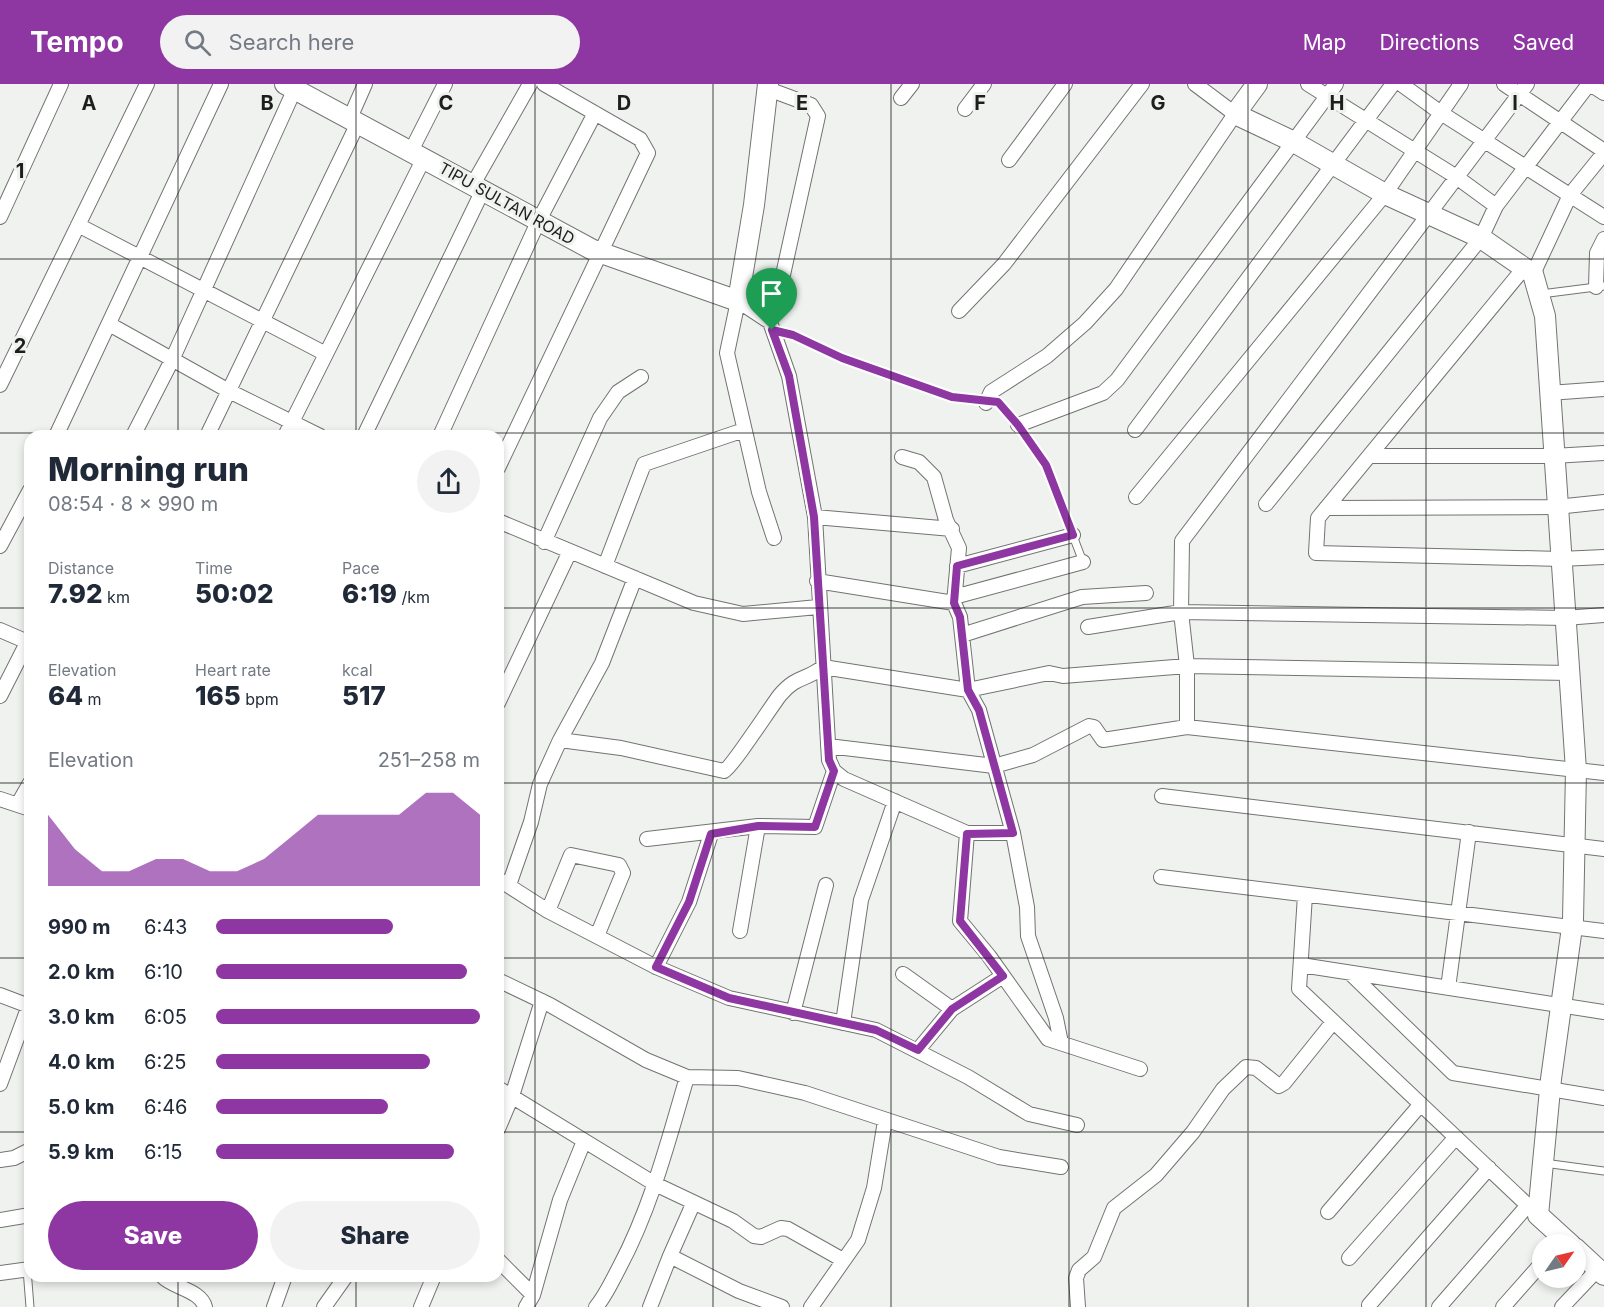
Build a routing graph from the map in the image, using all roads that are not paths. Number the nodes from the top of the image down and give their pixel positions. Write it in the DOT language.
graph roads {
  1 [pos="61,84"];
  2 [pos="147,84"];
  3 [pos="221,84"];
  4 [pos="365,84"];
  5 [pos="445,84"];
  6 [pos="530,84"];
  7 [pos="544,84"];
  8 [pos="912,84"];
  9 [pos="984,84"];
  10 [pos="1065,84"];
  11 [pos="1142,84"];
  12 [pos="1195,84"];
  13 [pos="1257,84"];
  14 [pos="1308,84"];
  15 [pos="1336,84"];
  16 [pos="1393,84"];
  17 [pos="1401,84"];
  18 [pos="1461,84"];
  19 [pos="1504,84"];
  20 [pos="1590,84"];
  21 [pos="292,86"];
  22 [pos="768,87"];
  23 [pos="560,88"];
  24 [pos="1523,89"];
  25 [pos="1604,93"];
  26 [pos="1327,96"];
  27 [pos="901,98"];
  28 [pos="965,108"];
  29 [pos="595,113"];
  30 [pos="1441,113"];
  31 [pos="1235,114"];
  32 [pos="354,120"];
  33 [pos="1364,120"];
  34 [pos="1561,122"];
  35 [pos="1484,139"];
  36 [pos="1292,141"];
  37 [pos="1414,151"];
  38 [pos="1604,152"];
  39 [pos="418,155"];
  40 [pos="1009,160"];
  41 [pos="1333,164"];
  42 [pos="1526,166"];
  43 [pos="1455,176"];
  44 [pos="477,189"];
  45 [pos="1385,194"];
  46 [pos="1570,195"];
  47 [pos="1496,206"];
  48 [pos="1430,214"];
  49 [pos="0,217"];
  50 [pos="1604,217"];
  51 [pos="538,222"];
  52 [pos="78,225"];
  53 [pos="1481,238"];
  54 [pos="1604,239"];
  55 [pos="601,252"];
  56 [pos="140,257"];
  57 [pos="1529,271"];
  58 [pos="1600,286"];
  59 [pos="204,290"];
  60 [pos="1539,294"];
  61 [pos="738,302"];
  62 [pos="959,311"];
  63 [pos="263,321"];
  64 [pos="109,324"];
  65 [pos="771,326"];
  66 [pos="326,354"];
  67 [pos="172,360"];
  68 [pos="641,377"];
  69 [pos="0,385"];
  70 [pos="1604,390"];
  71 [pos="229,391"];
  72 [pos="1549,393"];
  73 [pos="986,403"];
  74 [pos="292,423"];
  75 [pos="1018,425"];
  76 [pos="59,430"];
  77 [pos="136,430"];
  78 [pos="210,430"];
  79 [pos="288,430"];
  80 [pos="307,430"];
  81 [pos="367,430"];
  82 [pos="443,430"];
  83 [pos="744,430"];
  84 [pos="1135,430"];
  85 [pos="1604,453"];
  86 [pos="504,455"];
  87 [pos="1369,456"];
  88 [pos="1553,456"];
  89 [pos="902,457"];
  90 [pos="1136,497"];
  91 [pos="24,502"];
  92 [pos="1604,502"];
  93 [pos="1266,504"];
  94 [pos="1556,507"];
  95 [pos="1326,508"];
  96 [pos="814,517"];
  97 [pos="504,523"];
  98 [pos="952,529"];
  99 [pos="1073,535"];
  100 [pos="774,538"];
  101 [pos="544,542"];
  102 [pos="0,546"];
  103 [pos="570,551"];
  104 [pos="1604,557"];
  105 [pos="1560,559"];
  106 [pos="1083,562"];
  107 [pos="605,566"];
  108 [pos="957,566"];
  109 [pos="635,578"];
  110 [pos="817,582"];
  111 [pos="1146,593"];
  112 [pos="954,600"];
  113 [pos="818,607"];
  114 [pos="1181,612"];
  115 [pos="1604,615"];
  116 [pos="1565,618"];
  117 [pos="1088,627"];
  118 [pos="0,630"];
  119 [pos="962,635"];
  120 [pos="24,639"];
  121 [pos="24,650"];
  122 [pos="1187,666"];
  123 [pos="823,667"];
  124 [pos="1569,673"];
  125 [pos="504,689"];
  126 [pos="968,690"];
  127 [pos="0,696"];
  128 [pos="1187,727"];
  129 [pos="560,740"];
  130 [pos="828,746"];
  131 [pos="994,766"];
  132 [pos="1576,770"];
  133 [pos="834,771"];
  134 [pos="1604,773"];
  135 [pos="1162,795"];
  136 [pos="0,799"];
  137 [pos="895,801"];
  138 [pos="24,807"];
  139 [pos="758,826"];
  140 [pos="1469,832"];
  141 [pos="1013,833"];
  142 [pos="711,834"];
  143 [pos="967,834"];
  144 [pos="647,839"];
  145 [pos="1574,845"];
  146 [pos="1604,849"];
  147 [pos="1161,877"];
  148 [pos="504,882"];
  149 [pos="826,885"];
  150 [pos="1305,895"];
  151 [pos="548,911"];
  152 [pos="1458,914"];
  153 [pos="1572,927"];
  154 [pos="740,931"];
  155 [pos="1604,931"];
  156 [pos="597,936"];
  157 [pos="1300,965"];
  158 [pos="656,967"];
  159 [pos="1350,973"];
  160 [pos="903,974"];
  161 [pos="1003,976"];
  162 [pos="504,983"];
  163 [pos="1448,988"];
  164 [pos="0,995"];
  165 [pos="542,1001"];
  166 [pos="24,1002"];
  167 [pos="1561,1005"];
  168 [pos="952,1009"];
  169 [pos="1604,1012"];
  170 [pos="793,1013"];
  171 [pos="24,1020"];
  172 [pos="1334,1022"];
  173 [pos="843,1023"];
  174 [pos="1061,1043"];
  175 [pos="918,1050"];
  176 [pos="1140,1069"];
  177 [pos="687,1077"];
  178 [pos="0,1084"];
  179 [pos="1550,1089"];
  180 [pos="504,1091"];
  181 [pos="512,1096"];
  182 [pos="1604,1098"];
  183 [pos="1421,1104"];
  184 [pos="504,1115"];
  185 [pos="885,1121"];
  186 [pos="1077,1125"];
  187 [pos="1456,1137"];
  188 [pos="584,1142"];
  189 [pos="24,1153"];
  190 [pos="0,1160"];
  191 [pos="1543,1163"];
  192 [pos="1061,1167"];
  193 [pos="1489,1168"];
  194 [pos="1604,1171"];
  195 [pos="655,1184"];
  196 [pos="693,1204"];
  197 [pos="1533,1210"];
  198 [pos="1328,1212"];
  199 [pos="24,1216"];
  200 [pos="0,1220"];
  201 [pos="1557,1234"];
  202 [pos="670,1256"];
  203 [pos="1349,1258"];
  204 [pos="843,1260"];
  205 [pos="1586,1260"];
  206 [pos="504,1268"];
  207 [pos="24,1270"];
  208 [pos="1601,1272"];
  209 [pos="0,1273"];
  210 [pos="1532,1274"];
  211 [pos="29,1282"];
  212 [pos="167,1282"];
  213 [pos="283,1282"];
  214 [pos="342,1282"];
  215 [pos="431,1282"];
  216 [pos="529,1301"];
  217 [pos="1369,1305"];
  218 [pos="30,1307"];
  219 [pos="205,1307"];
  220 [pos="274,1307"];
  221 [pos="324,1307"];
  222 [pos="421,1307"];
  223 [pos="596,1307"];
  224 [pos="650,1307"];
  225 [pos="782,1307"];
  226 [pos="811,1307"];
  227 [pos="1078,1307"];
  228 [pos="1439,1307"];
  229 [pos="1503,1307"];
  230 [pos="1562,1307"];
  1 -- 49 [label="street"];
  2 -- 52 [label="street"];
  3 -- 56 [label="street"];
  4 -- 32 [label="street"];
  5 -- 39 [label="street"];
  6 -- 44 [label="street"];
  7 -- 23 [label="street"];
  8 -- 27 [label="street"];
  9 -- 28 [label="street"];
  10 -- 40 [label="street"];
  11 -- 62 [label="street"];
  12 -- 31 [label="street"];
  13 -- 31 [label="street"];
  14 -- 26 [label="street"];
  15 -- 26 [label="street"];
  16 -- 33 [label="street"];
  17 -- 30 [label="street"];
  18 -- 30 [label="street"];
  19 -- 24 [label="street"];
  20 -- 25 [label="street"];
  20 -- 34 [label="street"];
  21 -- 32 [label="street, TIPU SULTAN ROAD"];
  21 -- 59 [label="street"];
  22 -- 61 [label="street"];
  22 -- 65 [label="street"];
  23 -- 29 [label="street"];
  24 -- 34 [label="street"];
  24 -- 35 [label="street"];
  26 -- 33 [label="street"];
  26 -- 36 [label="street"];
  29 -- 51 [label="street"];
  29 -- 55 [label="street"];
  30 -- 35 [label="street"];
  30 -- 37 [label="street"];
  31 -- 36 [label="street"];
  31 -- 73 [label="street"];
  32 -- 39 [label="street, TIPU SULTAN ROAD"];
  32 -- 63 [label="street"];
  33 -- 37 [label="street"];
  33 -- 41 [label="street"];
  34 -- 38 [label="street"];
  34 -- 42 [label="street"];
  35 -- 42 [label="street"];
  35 -- 43 [label="street"];
  36 -- 41 [label="street"];
  36 -- 75 [label="street"];
  37 -- 43 [label="street"];
  37 -- 45 [label="street"];
  38 -- 46 [label="street"];
  39 -- 44 [label="street, TIPU SULTAN ROAD"];
  39 -- 66 [label="street"];
  41 -- 45 [label="street"];
  41 -- 84 [label="street"];
  42 -- 46 [label="street"];
  42 -- 47 [label="street"];
  43 -- 47 [label="street"];
  43 -- 48 [label="street"];
  44 -- 51 [label="street, TIPU SULTAN ROAD"];
  44 -- 81 [label="street"];
  45 -- 48 [label="street"];
  45 -- 90 [label="street"];
  46 -- 50 [label="street"];
  46 -- 57 [label="street"];
  47 -- 53 [label="street"];
  48 -- 53 [label="street"];
  48 -- 114 [label="street"];
  51 -- 55 [label="street, TIPU SULTAN ROAD"];
  51 -- 82 [label="street"];
  52 -- 56 [label="street"];
  52 -- 69 [label="street"];
  53 -- 57 [label="street"];
  53 -- 93 [label="street"];
  54 -- 58 [label="street"];
  55 -- 61 [label="street, TIPU SULTAN ROAD"];
  55 -- 86 [label="street"];
  56 -- 59 [label="street"];
  56 -- 64 [label="street"];
  57 -- 60 [label="street"];
  57 -- 87 [label="street"];
  58 -- 60 [label="lane"];
  59 -- 63 [label="street"];
  59 -- 67 [label="street"];
  60 -- 72 [label="street"];
  61 -- 65 [label="street"];
  61 -- 83 [label="street"];
  63 -- 66 [label="street"];
  63 -- 71 [label="street"];
  64 -- 67 [label="street"];
  64 -- 76 [label="street"];
  65 -- 73 [label="lane"];
  65 -- 96 [label="street"];
  66 -- 74 [label="street"];
  67 -- 71 [label="street"];
  67 -- 77 [label="street"];
  68 -- 101 [label="street"];
  70 -- 72 [label="street"];
  71 -- 74 [label="street"];
  71 -- 78 [label="street"];
  72 -- 88 [label="street"];
  73 -- 75 [label="lane"];
  74 -- 79 [label="street"];
  74 -- 80 [label="street"];
  75 -- 99 [label="lane"];
  83 -- 100 [label="street"];
  83 -- 107 [label="street"];
  85 -- 88 [label="street"];
  87 -- 88 [label="street"];
  87 -- 95 [label="street"];
  88 -- 94 [label="street"];
  89 -- 98 [label="street"];
  91 -- 102 [label="street"];
  92 -- 94 [label="street"];
  94 -- 95 [label="street"];
  94 -- 105 [label="street"];
  95 -- 105 [label="street"];
  96 -- 98 [label="street"];
  96 -- 110 [label="street"];
  97 -- 101 [label="street"];
  98 -- 108 [label="street"];
  99 -- 106 [label="lane"];
  99 -- 108 [label="street"];
  101 -- 103 [label="street"];
  103 -- 107 [label="street"];
  103 -- 125 [label="street"];
  104 -- 105 [label="street"];
  105 -- 116 [label="street"];
  106 -- 112 [label="street"];
  107 -- 109 [label="street"];
  108 -- 112 [label="street"];
  109 -- 113 [label="street"];
  109 -- 129 [label="street"];
  110 -- 112 [label="street"];
  110 -- 113 [label="street"];
  111 -- 119 [label="street"];
  112 -- 119 [label="street"];
  113 -- 123 [label="street"];
  114 -- 116 [label="street"];
  114 -- 117 [label="street"];
  114 -- 122 [label="street"];
  115 -- 116 [label="street"];
  116 -- 124 [label="street"];
  118 -- 120 [label="street"];
  119 -- 126 [label="street"];
  121 -- 127 [label="street"];
  122 -- 124 [label="street"];
  122 -- 126 [label="street"];
  122 -- 128 [label="street"];
  123 -- 126 [label="street"];
  123 -- 129 [label="street"];
  123 -- 130 [label="street"];
  124 -- 132 [label="street"];
  126 -- 131 [label="street"];
  128 -- 131 [label="street"];
  128 -- 132 [label="street"];
  129 -- 148 [label="street"];
  130 -- 131 [label="street"];
  130 -- 133 [label="street"];
  131 -- 141 [label="street"];
  132 -- 134 [label="street"];
  132 -- 145 [label="street"];
  133 -- 137 [label="street"];
  133 -- 139 [label="street"];
  135 -- 140 [label="street"];
  136 -- 138 [label="street"];
  137 -- 143 [label="street"];
  137 -- 173 [label="street"];
  139 -- 142 [label="street"];
  139 -- 154 [label="street"];
  140 -- 145 [label="street"];
  140 -- 152 [label="street"];
  141 -- 143 [label="street"];
  141 -- 174 [label="street"];
  142 -- 144 [label="street"];
  142 -- 158 [label="street"];
  143 -- 161 [label="street"];
  145 -- 146 [label="street"];
  145 -- 153 [label="street"];
  147 -- 150 [label="street"];
  148 -- 151 [label="street"];
  149 -- 170 [label="street"];
  150 -- 152 [label="street"];
  150 -- 157 [label="street"];
  151 -- 156 [label="street"];
  151 -- 156 [label="street"];
  152 -- 153 [label="street"];
  152 -- 163 [label="street"];
  153 -- 155 [label="street"];
  153 -- 167 [label="street"];
  156 -- 158 [label="street"];
  157 -- 159 [label="street"];
  157 -- 172 [label="street"];
  158 -- 170 [label="street"];
  159 -- 163 [label="street"];
  159 -- 179 [label="street"];
  160 -- 168 [label="street"];
  161 -- 168 [label="street"];
  161 -- 174 [label="street"];
  162 -- 165 [label="street"];
  163 -- 167 [label="street"];
  164 -- 166 [label="street"];
  165 -- 177 [label="street"];
  165 -- 181 [label="street"];
  167 -- 169 [label="street"];
  167 -- 179 [label="street"];
  168 -- 175 [label="street"];
  170 -- 173 [label="street"];
  171 -- 178 [label="street"];
  172 -- 183 [label="street"];
  172 -- 227 [label="street"];
  173 -- 175 [label="street"];
  174 -- 176 [label="street"];
  175 -- 186 [label="street"];
  177 -- 185 [label="street"];
  177 -- 195 [label="street"];
  179 -- 182 [label="street"];
  179 -- 191 [label="street"];
  180 -- 181 [label="street"];
  181 -- 184 [label="street"];
  181 -- 188 [label="street"];
  183 -- 187 [label="street"];
  183 -- 198 [label="street"];
  185 -- 192 [label="street"];
  185 -- 204 [label="street"];
  187 -- 193 [label="street"];
  187 -- 203 [label="street"];
  188 -- 195 [label="street"];
  188 -- 216 [label="street"];
  189 -- 190 [label="street"];
  191 -- 194 [label="lane"];
  191 -- 197 [label="street"];
  193 -- 197 [label="street"];
  193 -- 217 [label="street"];
  195 -- 196 [label="street"];
  195 -- 223 [label="street"];
  196 -- 202 [label="street"];
  196 -- 204 [label="street"];
  197 -- 201 [label="street"];
  197 -- 228 [label="street"];
  199 -- 200 [label="street"];
  202 -- 224 [label="street"];
  202 -- 225 [label="street"];
  204 -- 226 [label="street"];
  205 -- 208 [label="street"];
  206 -- 216 [label="street"];
  207 -- 209 [label="street"];
  208 -- 230 [label="street"];
  210 -- 229 [label="street"];
  211 -- 218 [label="lane"];
  212 -- 219 [label="street"];
  213 -- 220 [label="street"];
  214 -- 221 [label="street"];
  215 -- 222 [label="street"];
}
